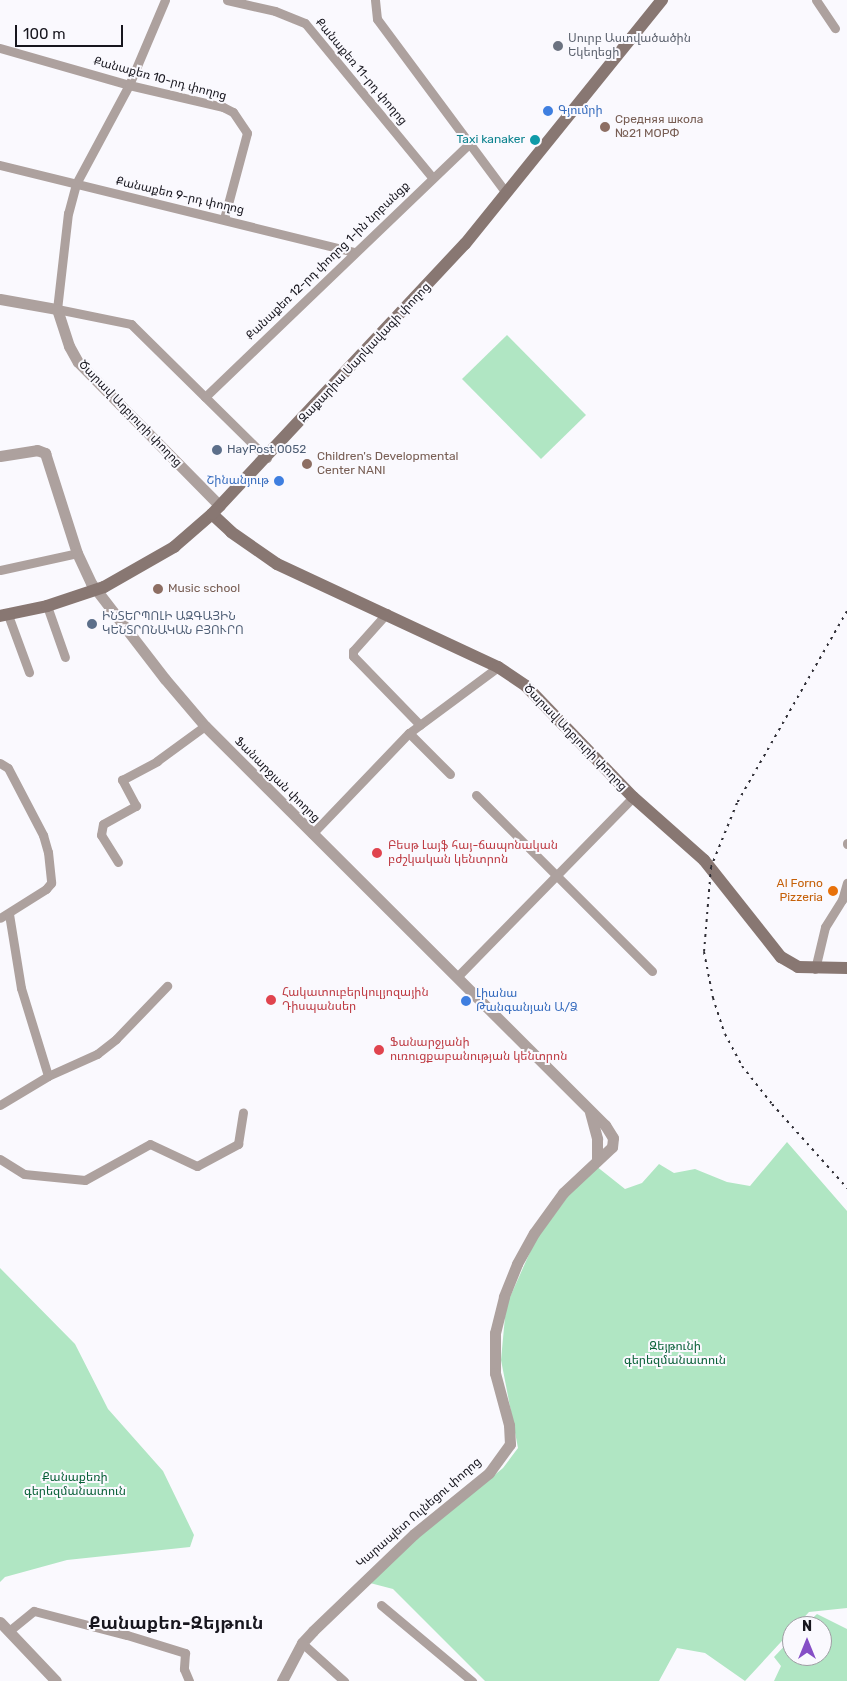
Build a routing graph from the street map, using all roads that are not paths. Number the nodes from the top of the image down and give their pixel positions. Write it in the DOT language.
graph roads {
  1 [pos="165,0"];
  2 [pos="226,0"];
  3 [pos="375,0"];
  4 [pos="662,0"];
  5 [pos="816,0"];
  6 [pos="835,28"];
  7 [pos="0,48"];
  8 [pos="129,86"];
  9 [pos="470,143"];
  10 [pos="0,165"];
  11 [pos="432,177"];
  12 [pos="76,184"];
  13 [pos="506,193"];
  14 [pos="224,220"];
  15 [pos="354,252"];
  16 [pos="0,299"];
  17 [pos="57,309"];
  18 [pos="205,398"];
  19 [pos="0,456"];
  20 [pos="267,458"];
  21 [pos="216,510"];
  22 [pos="77,553"];
  23 [pos="0,570"];
  24 [pos="96,591"];
  25 [pos="47,606"];
  26 [pos="387,613"];
  27 [pos="4,615"];
  28 [pos="65,656"];
  29 [pos="498,667"];
  30 [pos="28,672"];
  31 [pos="420,725"];
  32 [pos="205,726"];
  33 [pos="409,733"];
  34 [pos="0,763"];
  35 [pos="450,774"];
  36 [pos="476,795"];
  37 [pos="633,797"];
  38 [pos="312,834"];
  39 [pos="118,862"];
  40 [pos="556,876"];
  41 [pos="847,883"];
  42 [pos="9,914"];
  43 [pos="0,918"];
  44 [pos="847,968"];
  45 [pos="816,969"];
  46 [pos="652,971"];
  47 [pos="457,977"];
  48 [pos="167,986"];
  49 [pos="48,1076"];
  50 [pos="0,1105"];
  51 [pos="243,1112"];
  52 [pos="590,1112"];
  53 [pos="0,1159"];
  54 [pos="597,1160"];
  55 [pos="495,1373"];
  56 [pos="381,1605"];
  57 [pos="0,1622"];
  58 [pos="4,1629"];
  59 [pos="302,1643"];
  60 [pos="52,1681"];
  61 [pos="56,1681"];
  62 [pos="189,1681"];
  63 [pos="282,1681"];
  64 [pos="344,1681"];
  65 [pos="472,1681"];
  1 -- 8 [label="street"];
  2 -- 11 [label="street, Քանաքեռ 11-րդ փողոց"];
  3 -- 9 [label="street"];
  4 -- 13 [label="main road, Զաքարիա Սարկավագի փողոց"];
  5 -- 6 [label="street"];
  7 -- 8 [label="street, Քանաքեռ 10-րդ փողոց"];
  8 -- 12 [label="street"];
  8 -- 14 [label="street, Քանաքեռ 10-րդ փողոց"];
  9 -- 11 [label="street, Քանաքեռ 12-րդ փողոց 1-ին նրբանցք"];
  9 -- 13 [label="street"];
  10 -- 12 [label="street, Քանաքեռ 9-րդ փողոց"];
  11 -- 15 [label="street, Քանաքեռ 12-րդ փողոց 1-ին նրբանցք"];
  12 -- 14 [label="street, Քանաքեռ 9-րդ փողոց"];
  12 -- 17 [label="street"];
  13 -- 20 [label="main road, Զաքարիա Սարկավագի փողոց"];
  14 -- 15 [label="street, Քանաքեռ 9-րդ փողոց"];
  15 -- 18 [label="street, Քանաքեռ 12-րդ փողոց 1-ին նրբանցք"];
  16 -- 17 [label="street"];
  17 -- 18 [label="street"];
  17 -- 21 [label="street, Ծարավ Աղբյուրի փողոց"];
  18 -- 20 [label="street"];
  19 -- 22 [label="street, Ֆանարջյան փողոց"];
  20 -- 21 [label="main road, Զաքարիա Սարկավագի փողոց"];
  21 -- 24 [label="main road, Զաքարիա Սարկավագի փողոց"];
  21 -- 26 [label="main road, Ծարավ Աղբյուրի փողոց"];
  22 -- 23 [label="street"];
  22 -- 24 [label="street, Ֆանարջյան փողոց"];
  24 -- 25 [label="main road, Զաքարիա Սարկավագի փողոց"];
  24 -- 32 [label="street, Ֆանարջյան փողոց"];
  25 -- 27 [label="main road, Զաքարիա Սարկավագի փողոց"];
  25 -- 28 [label="street"];
  26 -- 29 [label="main road, Ծարավ Աղբյուրի փողոց"];
  26 -- 31 [label="street"];
  27 -- 30 [label="street"];
  29 -- 31 [label="street"];
  29 -- 37 [label="main road, Ծարավ Աղբյուրի փողոց"];
  31 -- 33 [label="street"];
  32 -- 38 [label="street, Ֆանարջյան փողոց"];
  32 -- 39 [label="street"];
  33 -- 35 [label="street"];
  33 -- 38 [label="street"];
  34 -- 42 [label="street"];
  36 -- 40 [label="street"];
  37 -- 40 [label="street"];
  37 -- 45 [label="main road, Ծարավ Աղբյուրի փողոց"];
  38 -- 47 [label="street, Ֆանարջյան փողոց"];
  40 -- 46 [label="street"];
  40 -- 47 [label="street"];
  41 -- 45 [label="street"];
  42 -- 43 [label="street"];
  42 -- 49 [label="street"];
  44 -- 45 [label="main road, Ծարավ Աղբյուրի փողոց"];
  47 -- 52 [label="street, Ֆանարջյան փողոց"];
  48 -- 49 [label="street"];
  49 -- 50 [label="street"];
  51 -- 53 [label="street"];
  52 -- 54 [label="street"];
  52 -- 54 [label="street, Ֆանարջյան փողոց"];
  54 -- 55 [label="street, Ֆանարջյան փողոց"];
  55 -- 59 [label="street, Կարապետ Ուլնեցու փողոց"];
  56 -- 65 [label="street"];
  57 -- 58 [label="street"];
  58 -- 60 [label="street"];
  58 -- 61 [label="street"];
  58 -- 62 [label="street"];
  59 -- 63 [label="street, Կարապետ Ուլնեցու փողոց"];
  59 -- 64 [label="street"];
}
